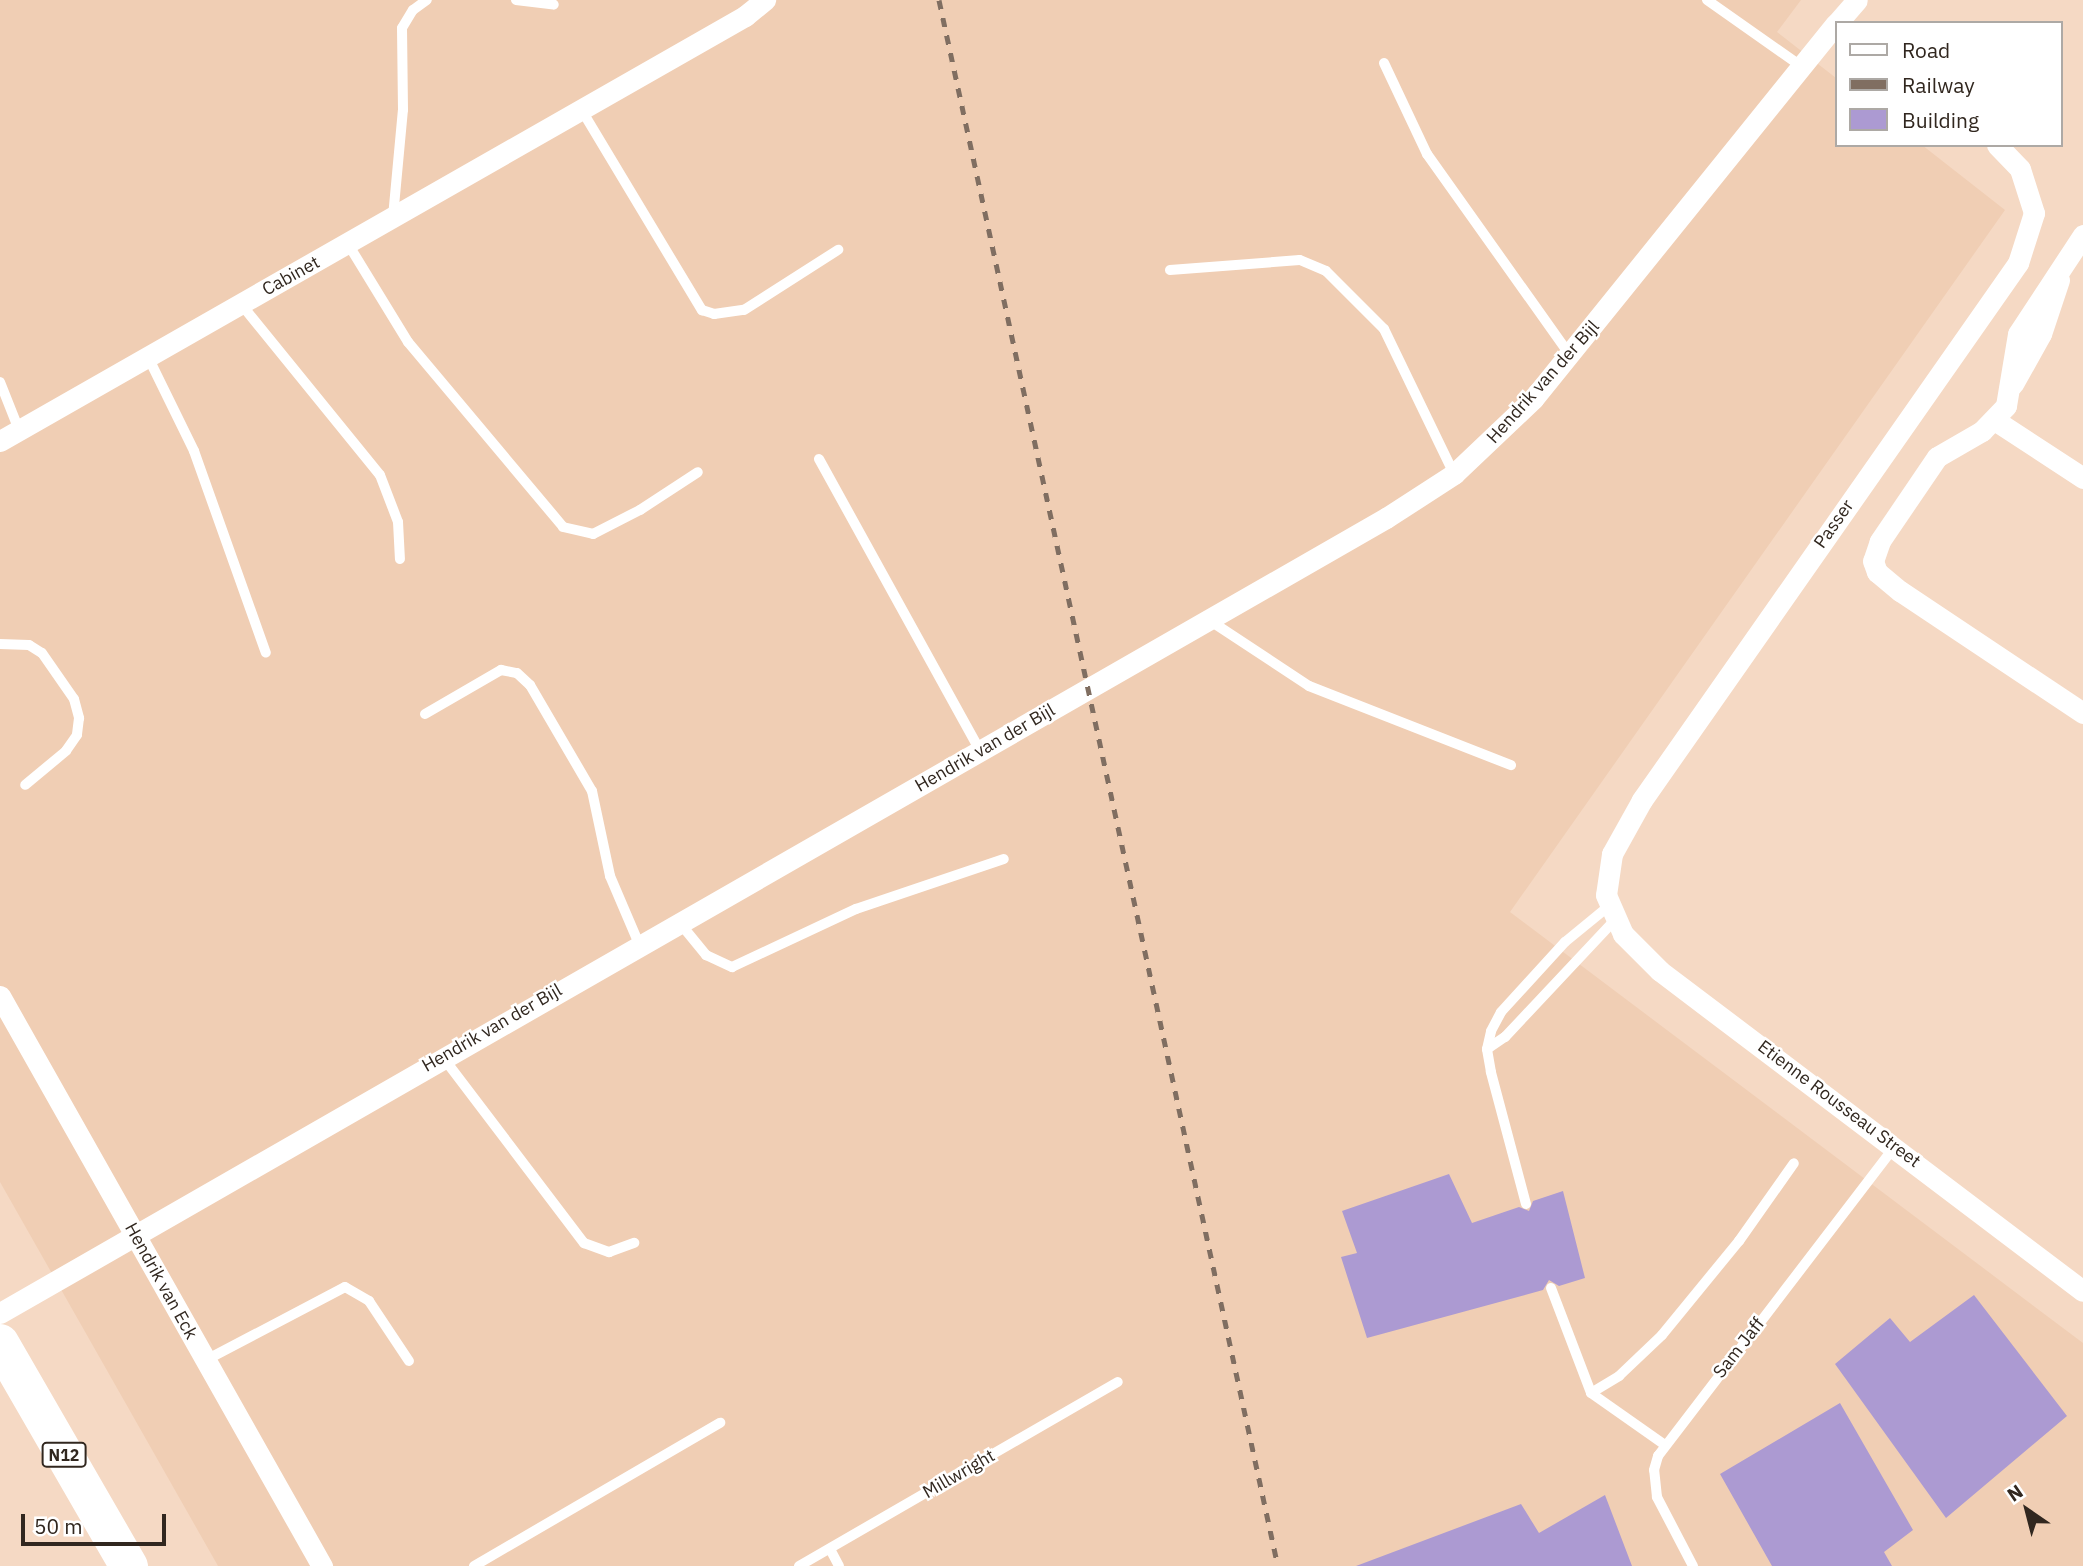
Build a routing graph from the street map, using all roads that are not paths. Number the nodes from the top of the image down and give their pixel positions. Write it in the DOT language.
graph roads {
  1 [pos="427,0"];
  2 [pos="516,0"];
  3 [pos="765,0"];
  4 [pos="1707,0"];
  5 [pos="554,5"];
  6 [pos="1834,30"];
  7 [pos="1384,63"];
  8 [pos="1801,66"];
  9 [pos="581,109"];
  10 [pos="1999,147"];
  11 [pos="393,218"];
  12 [pos="2083,235"];
  13 [pos="348,244"];
  14 [pos="838,250"];
  15 [pos="1170,270"];
  16 [pos="241,304"];
  17 [pos="1570,355"];
  18 [pos="148,357"];
  19 [pos="0,382"];
  20 [pos="1996,421"];
  21 [pos="19,430"];
  22 [pos="0,441"];
  23 [pos="818,459"];
  24 [pos="698,472"];
  25 [pos="1454,474"];
  26 [pos="2083,478"];
  27 [pos="400,559"];
  28 [pos="1209,620"];
  29 [pos="0,644"];
  30 [pos="266,653"];
  31 [pos="2083,713"];
  32 [pos="425,714"];
  33 [pos="980,751"];
  34 [pos="1511,765"];
  35 [pos="25,785"];
  36 [pos="1004,859"];
  37 [pos="1612,913"];
  38 [pos="679,922"];
  39 [pos="639,944"];
  40 [pos="0,996"];
  41 [pos="1487,1049"];
  42 [pos="442,1056"];
  43 [pos="1895,1146"];
  44 [pos="1794,1163"];
  45 [pos="1526,1204"];
  46 [pos="135,1233"];
  47 [pos="634,1242"];
  48 [pos="1550,1288"];
  49 [pos="2083,1291"];
  50 [pos="0,1312"];
  51 [pos="0,1343"];
  52 [pos="206,1360"];
  53 [pos="409,1361"];
  54 [pos="1118,1382"];
  55 [pos="1591,1393"];
  56 [pos="720,1423"];
  57 [pos="1665,1445"];
  58 [pos="830,1549"];
  59 [pos="129,1566"];
  60 [pos="322,1566"];
  61 [pos="474,1566"];
  62 [pos="799,1566"];
  63 [pos="839,1566"];
  64 [pos="1693,1566"];
  1 -- 11 [label="lane"];
  2 -- 5 [label="lane"];
  3 -- 9 [label="street, Cabinet"];
  4 -- 8 [label="lane"];
  6 -- 8 [label="street, Hendrik van der Bijl"];
  7 -- 17 [label="lane"];
  8 -- 17 [label="street, Hendrik van der Bijl"];
  9 -- 11 [label="street, Cabinet"];
  9 -- 14 [label="lane"];
  10 -- 37 [label="street, Passer"];
  11 -- 13 [label="street, Cabinet"];
  12 -- 20 [label="street"];
  13 -- 16 [label="street, Cabinet"];
  13 -- 24 [label="lane"];
  15 -- 25 [label="lane"];
  16 -- 18 [label="street, Cabinet"];
  16 -- 27 [label="lane"];
  17 -- 25 [label="street, Hendrik van der Bijl"];
  18 -- 21 [label="street, Cabinet"];
  18 -- 30 [label="lane"];
  19 -- 21 [label="lane"];
  20 -- 26 [label="street"];
  20 -- 31 [label="street"];
  21 -- 22 [label="street, Cabinet"];
  23 -- 33 [label="lane"];
  25 -- 28 [label="street, Hendrik van der Bijl"];
  28 -- 33 [label="street, Hendrik van der Bijl"];
  28 -- 34 [label="lane"];
  29 -- 35 [label="lane"];
  32 -- 39 [label="lane"];
  33 -- 38 [label="street, Hendrik van der Bijl"];
  36 -- 38 [label="lane"];
  37 -- 41 [label="lane"];
  37 -- 41 [label="lane"];
  37 -- 43 [label="street, Etienne Rousseau Street"];
  38 -- 39 [label="street, Hendrik van der Bijl"];
  39 -- 42 [label="street, Hendrik van der Bijl"];
  40 -- 46 [label="street, Hendrik van Eck"];
  41 -- 45 [label="lane"];
  42 -- 46 [label="street, Hendrik van der Bijl"];
  42 -- 47 [label="lane"];
  43 -- 49 [label="street, Etienne Rousseau Street"];
  43 -- 57 [label="lane, Sam Jaff"];
  44 -- 55 [label="lane"];
  46 -- 50 [label="street, Hendrik van der Bijl"];
  46 -- 52 [label="street, Hendrik van Eck"];
  48 -- 55 [label="lane"];
  51 -- 59 [label="highway, N12"];
  52 -- 53 [label="lane"];
  52 -- 60 [label="street, Hendrik van Eck"];
  54 -- 58 [label="lane, Millwright"];
  55 -- 57 [label="lane"];
  56 -- 61 [label="lane"];
  57 -- 64 [label="lane, Sam Jaff"];
  58 -- 62 [label="lane, Millwright"];
  58 -- 63 [label="lane"];
}
